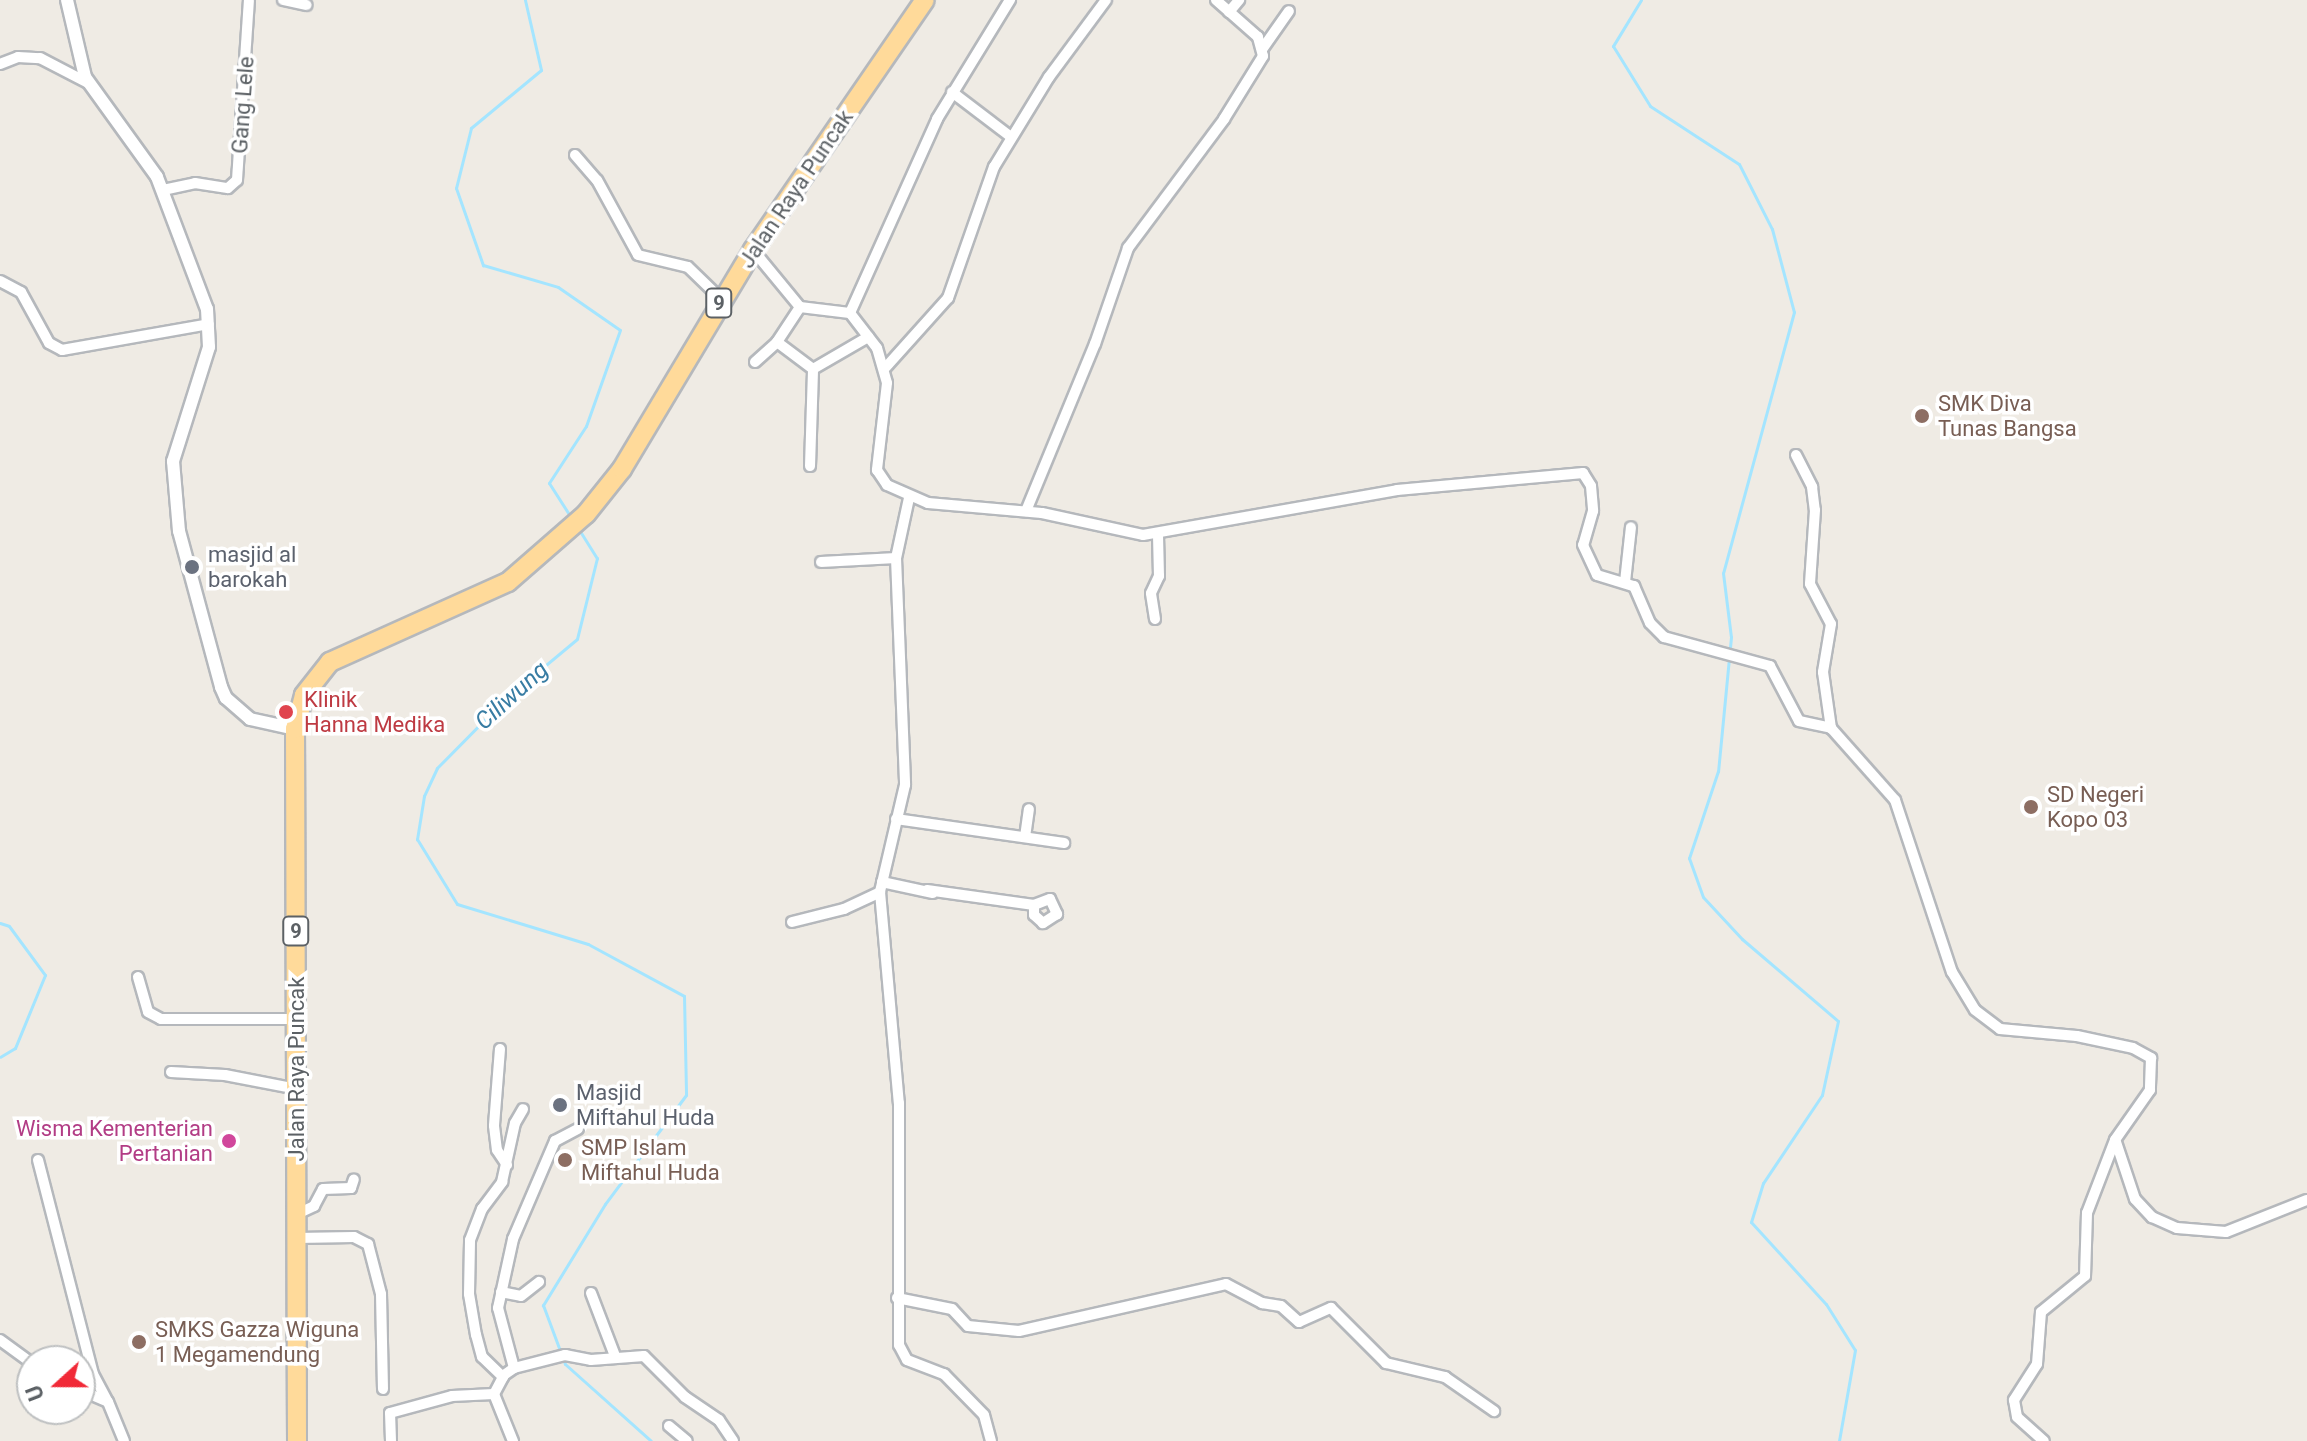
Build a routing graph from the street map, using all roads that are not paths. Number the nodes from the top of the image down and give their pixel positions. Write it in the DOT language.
graph roads {
  1 [pos="67,0"];
  2 [pos="249,0"];
  3 [pos="283,0"];
  4 [pos="925,0"];
  5 [pos="1010,0"];
  6 [pos="1106,0"];
  7 [pos="1216,0"];
  8 [pos="1239,0"];
  9 [pos="306,5"];
  10 [pos="1289,11"];
  11 [pos="1229,12"];
  12 [pos="1263,48"];
  13 [pos="0,64"];
  14 [pos="88,83"];
  15 [pos="952,92"];
  16 [pos="1011,137"];
  17 [pos="575,155"];
  18 [pos="163,190"];
  19 [pos="753,250"];
  20 [pos="0,281"];
  21 [pos="721,299"];
  22 [pos="800,307"];
  23 [pos="850,313"];
  24 [pos="209,324"];
  25 [pos="868,337"];
  26 [pos="777,342"];
  27 [pos="755,362"];
  28 [pos="886,367"];
  29 [pos="813,369"];
  30 [pos="1796,455"];
  31 [pos="810,466"];
  32 [pos="909,498"];
  33 [pos="1026,511"];
  34 [pos="1631,527"];
  35 [pos="1158,534"];
  36 [pos="896,558"];
  37 [pos="821,562"];
  38 [pos="1625,582"];
  39 [pos="1155,619"];
  40 [pos="1831,728"];
  41 [pos="295,729"];
  42 [pos="1029,809"];
  43 [pos="896,819"];
  44 [pos="1025,837"];
  45 [pos="1064,843"];
  46 [pos="881,887"];
  47 [pos="1034,907"];
  48 [pos="792,922"];
  49 [pos="138,977"];
  50 [pos="296,1019"];
  51 [pos="500,1049"];
  52 [pos="171,1072"];
  53 [pos="297,1089"];
  54 [pos="523,1109"];
  55 [pos="578,1129"];
  56 [pos="2115,1140"];
  57 [pos="38,1160"];
  58 [pos="508,1167"];
  59 [pos="354,1179"];
  60 [pos="2307,1200"];
  61 [pos="297,1214"];
  62 [pos="297,1238"];
  63 [pos="539,1282"];
  64 [pos="501,1292"];
  65 [pos="591,1293"];
  66 [pos="897,1298"];
  67 [pos="615,1356"];
  68 [pos="514,1368"];
  69 [pos="503,1377"];
  70 [pos="383,1389"];
  71 [pos="494,1394"];
  72 [pos="96,1397"];
  73 [pos="108,1402"];
  74 [pos="1494,1411"];
  75 [pos="669,1426"];
  76 [pos="124,1441"];
  77 [pos="297,1441"];
  78 [pos="391,1441"];
  79 [pos="513,1441"];
  80 [pos="687,1441"];
  81 [pos="733,1441"];
  82 [pos="991,1441"];
  83 [pos="2044,1441"];
  1 -- 14 [label="street"];
  2 -- 18 [label="street, Gang Lele"];
  3 -- 9 [label="street"];
  4 -- 19 [label="highway, Jalan Raya Puncak / 9"];
  5 -- 15 [label="street"];
  6 -- 16 [label="street"];
  7 -- 11 [label="street"];
  8 -- 11 [label="street"];
  10 -- 12 [label="street"];
  11 -- 12 [label="street"];
  12 -- 33 [label="street"];
  13 -- 14 [label="street"];
  14 -- 18 [label="street"];
  15 -- 16 [label="street"];
  15 -- 23 [label="street"];
  16 -- 28 [label="street"];
  17 -- 21 [label="street"];
  18 -- 24 [label="street"];
  19 -- 21 [label="highway, Jalan Raya Puncak / 9"];
  19 -- 22 [label="street"];
  20 -- 24 [label="street"];
  21 -- 41 [label="highway, Jalan Raya Puncak / 9"];
  22 -- 23 [label="street"];
  22 -- 26 [label="street"];
  23 -- 25 [label="street"];
  24 -- 41 [label="street"];
  25 -- 28 [label="street"];
  25 -- 29 [label="street"];
  26 -- 27 [label="street"];
  26 -- 29 [label="street"];
  28 -- 32 [label="street"];
  29 -- 31 [label="street"];
  30 -- 40 [label="street"];
  32 -- 33 [label="street"];
  32 -- 36 [label="street"];
  33 -- 35 [label="street"];
  34 -- 38 [label="street"];
  35 -- 38 [label="street"];
  35 -- 39 [label="street"];
  36 -- 37 [label="street"];
  36 -- 43 [label="street"];
  38 -- 40 [label="street"];
  40 -- 56 [label="street"];
  41 -- 50 [label="highway, Jalan Raya Puncak / 9"];
  42 -- 44 [label="street"];
  43 -- 44 [label="street"];
  43 -- 46 [label="street"];
  44 -- 45 [label="street"];
  46 -- 47 [label="street"];
  46 -- 48 [label="street"];
  46 -- 66 [label="street"];
  49 -- 50 [label="street"];
  50 -- 53 [label="highway, Jalan Raya Puncak / 9"];
  51 -- 58 [label="street"];
  52 -- 53 [label="street"];
  53 -- 61 [label="highway, Jalan Raya Puncak / 9"];
  54 -- 58 [label="street"];
  55 -- 64 [label="street"];
  56 -- 60 [label="street"];
  56 -- 83 [label="street"];
  57 -- 73 [label="street"];
  58 -- 69 [label="street"];
  59 -- 61 [label="street"];
  61 -- 62 [label="highway, Jalan Raya Puncak / 9"];
  62 -- 70 [label="street"];
  62 -- 77 [label="highway, Jalan Raya Puncak / 9"];
  63 -- 64 [label="street"];
  64 -- 68 [label="street"];
  65 -- 67 [label="street"];
  66 -- 74 [label="street"];
  66 -- 82 [label="street"];
  67 -- 68 [label="street"];
  67 -- 81 [label="street"];
  68 -- 69 [label="street"];
  69 -- 71 [label="street"];
  71 -- 78 [label="street"];
  71 -- 79 [label="street"];
  72 -- 73 [label="street"];
  73 -- 76 [label="street"];
  75 -- 80 [label="street"];
}
